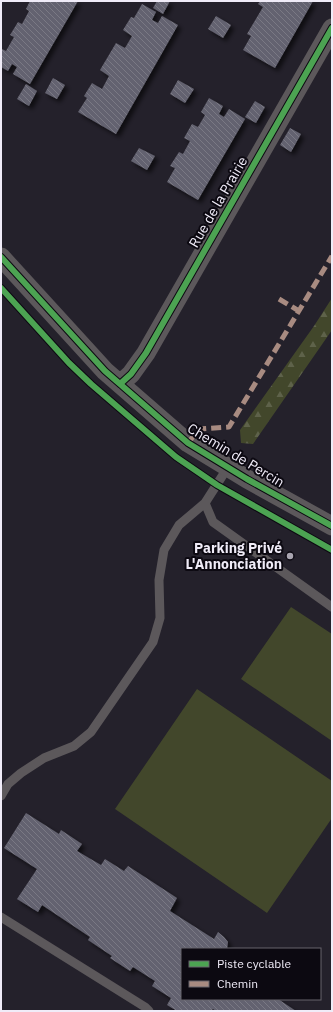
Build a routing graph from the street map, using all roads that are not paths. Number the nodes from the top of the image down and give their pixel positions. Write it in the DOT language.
graph roads {
  1 [pos="332,28"];
  2 [pos="1,257"];
  3 [pos="120,384"];
  4 [pos="228,467"];
  5 [pos="205,503"];
  6 [pos="332,526"];
  7 [pos="332,607"];
  8 [pos="1,796"];
  9 [pos="1,917"];
  10 [pos="149,1011"];
  1 -- 3 [label="street, Rue de la Prairie"];
  2 -- 3 [label="street, Chemin de Percin"];
  3 -- 4 [label="street, Chemin de Percin"];
  4 -- 5 [label="lane"];
  4 -- 6 [label="street, Chemin de Percin"];
  5 -- 7 [label="lane"];
  5 -- 8 [label="lane"];
  9 -- 10 [label="lane"];
}
